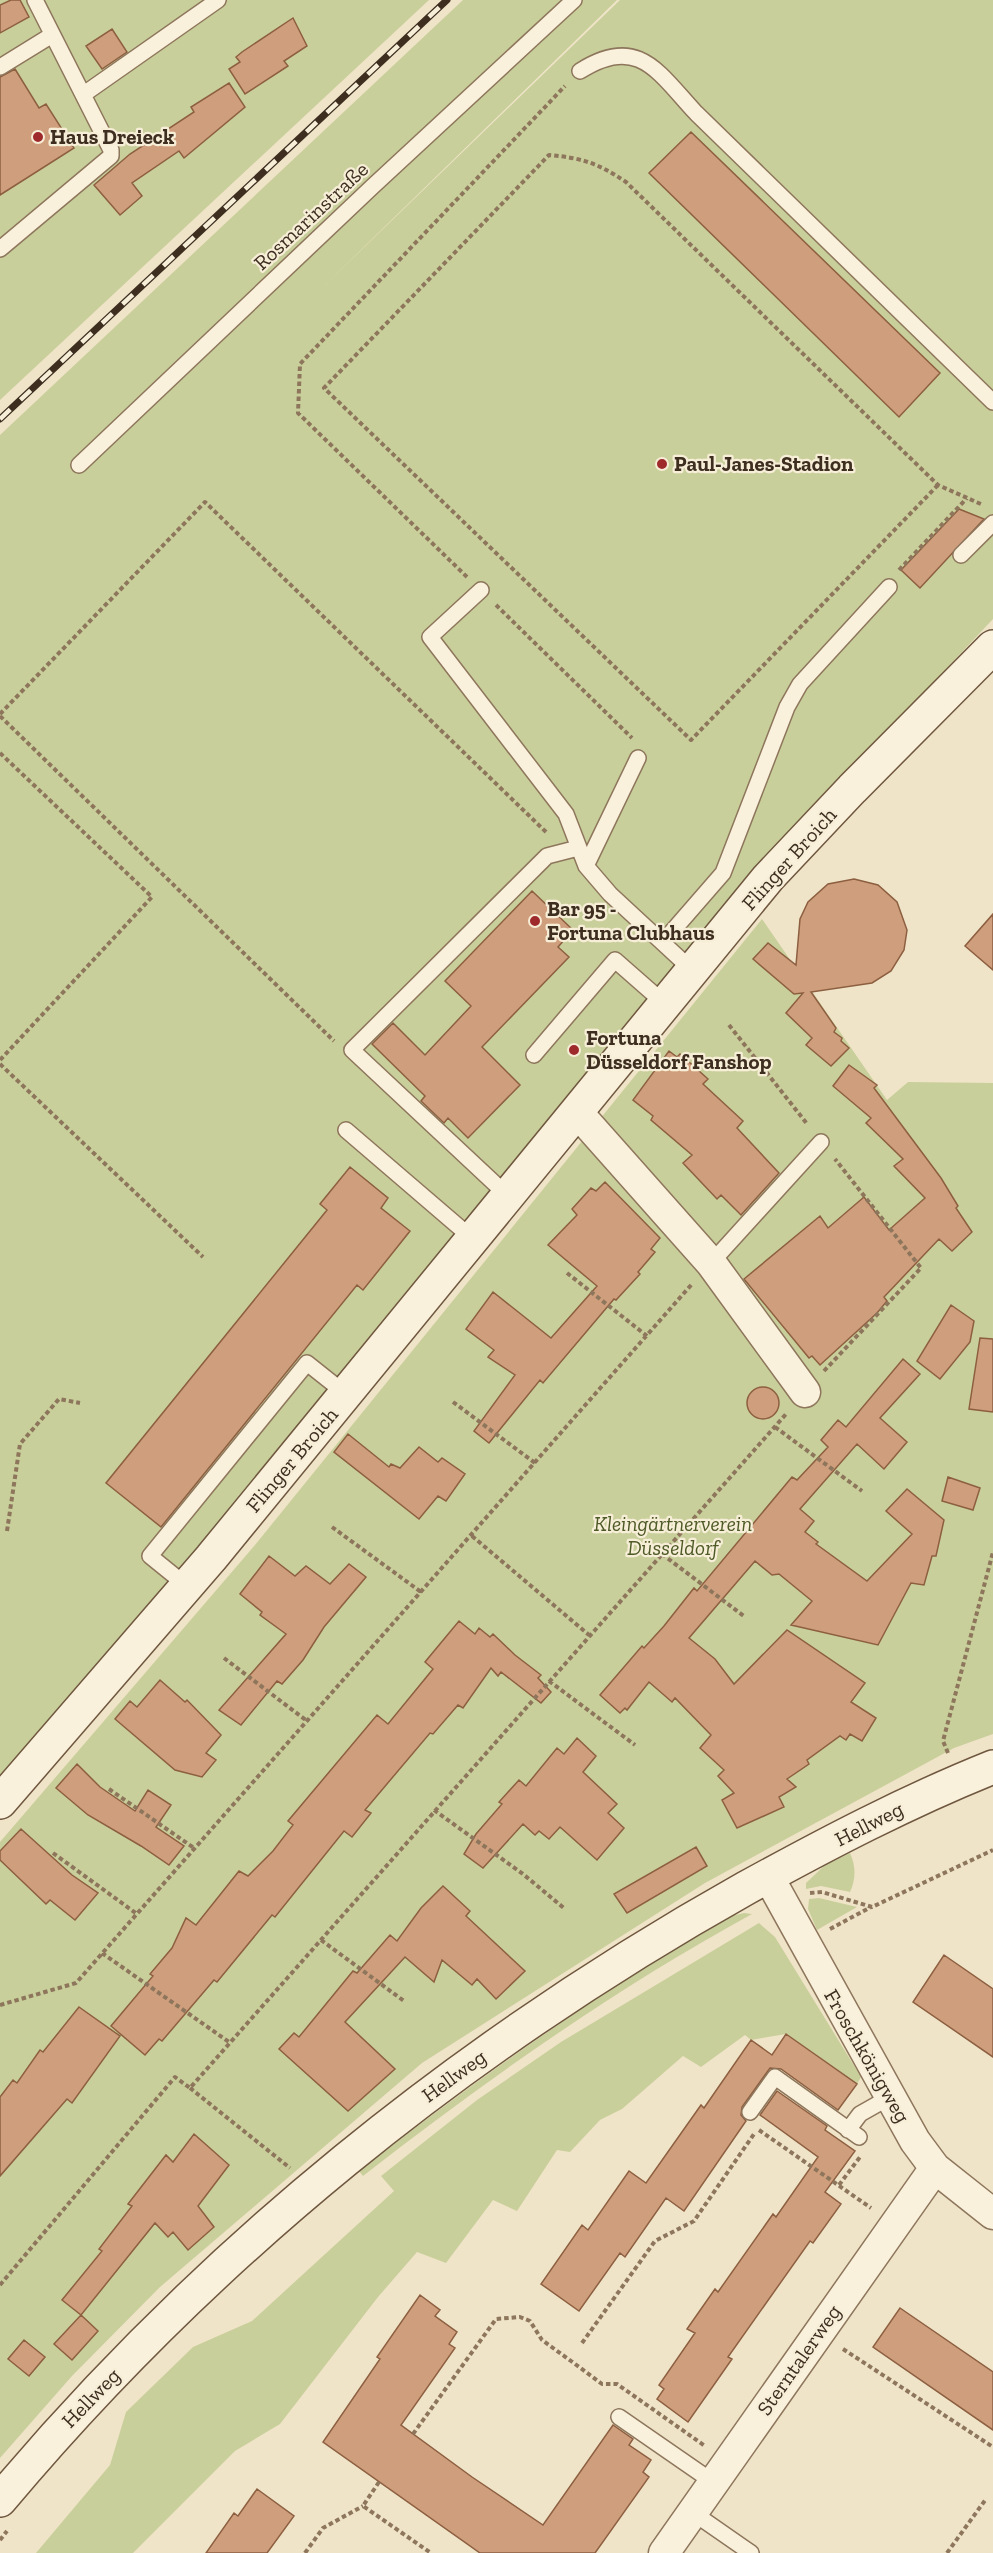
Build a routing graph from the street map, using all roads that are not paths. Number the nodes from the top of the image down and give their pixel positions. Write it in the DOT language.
graph roads {
  1 [pos="35,0"];
  2 [pos="218,0"];
  3 [pos="574,0"];
  4 [pos="52,35"];
  5 [pos="0,67"];
  6 [pos="580,71"];
  7 [pos="84,94"];
  8 [pos="0,249"];
  9 [pos="993,402"];
  10 [pos="79,465"];
  11 [pos="993,523"];
  12 [pos="961,555"];
  13 [pos="890,586"];
  14 [pos="481,590"];
  15 [pos="993,647"];
  16 [pos="638,758"];
  17 [pos="578,848"];
  18 [pos="586,866"];
  19 [pos="663,942"];
  20 [pos="692,970"];
  21 [pos="664,1004"];
  22 [pos="534,1055"];
  23 [pos="577,1112"];
  24 [pos="346,1130"];
  25 [pos="821,1142"];
  26 [pos="508,1196"];
  27 [pos="473,1239"];
  28 [pos="711,1263"];
  29 [pos="805,1392"];
  30 [pos="346,1394"];
  31 [pos="187,1586"];
  32 [pos="993,1767"];
  33 [pos="0,1802"];
  34 [pos="768,1876"];
  35 [pos="890,2097"];
  36 [pos="750,2112"];
  37 [pos="935,2168"];
  38 [pos="993,2214"];
  39 [pos="619,2417"];
  40 [pos="721,2472"];
  41 [pos="7,2512"];
  42 [pos="692,2512"];
  43 [pos="664,2553"];
  44 [pos="751,2553"];
  1 -- 4 [label="lane"];
  2 -- 7 [label="lane"];
  3 -- 10 [label="lane, Rosmarinstraße"];
  4 -- 5 [label="lane"];
  4 -- 7 [label="lane"];
  6 -- 9 [label="lane"];
  7 -- 8 [label="lane"];
  11 -- 12 [label="lane"];
  13 -- 19 [label="lane"];
  14 -- 17 [label="lane"];
  15 -- 20 [label="street, Flinger Broich"];
  16 -- 18 [label="lane"];
  17 -- 18 [label="lane"];
  17 -- 26 [label="lane"];
  18 -- 19 [label="lane"];
  19 -- 20 [label="lane"];
  20 -- 21 [label="street, Flinger Broich"];
  21 -- 22 [label="lane"];
  21 -- 23 [label="street, Flinger Broich"];
  23 -- 26 [label="street, Flinger Broich"];
  23 -- 28 [label="street"];
  24 -- 27 [label="lane"];
  25 -- 28 [label="lane"];
  26 -- 27 [label="street, Flinger Broich"];
  27 -- 30 [label="street, Flinger Broich"];
  28 -- 29 [label="street"];
  30 -- 31 [label="street, Flinger Broich"];
  30 -- 31 [label="lane"];
  31 -- 33 [label="street, Flinger Broich"];
  32 -- 34 [label="street, Hellweg"];
  34 -- 35 [label="street, Froschkönigweg"];
  34 -- 41 [label="street, Hellweg"];
  35 -- 36 [label="lane"];
  35 -- 37 [label="street, Froschkönigweg"];
  37 -- 38 [label="street, Froschkönigweg"];
  37 -- 40 [label="street, Sterntalerweg"];
  39 -- 40 [label="lane"];
  40 -- 42 [label="street, Sterntalerweg"];
  42 -- 43 [label="street, Sterntalerweg"];
  42 -- 44 [label="lane"];
}
